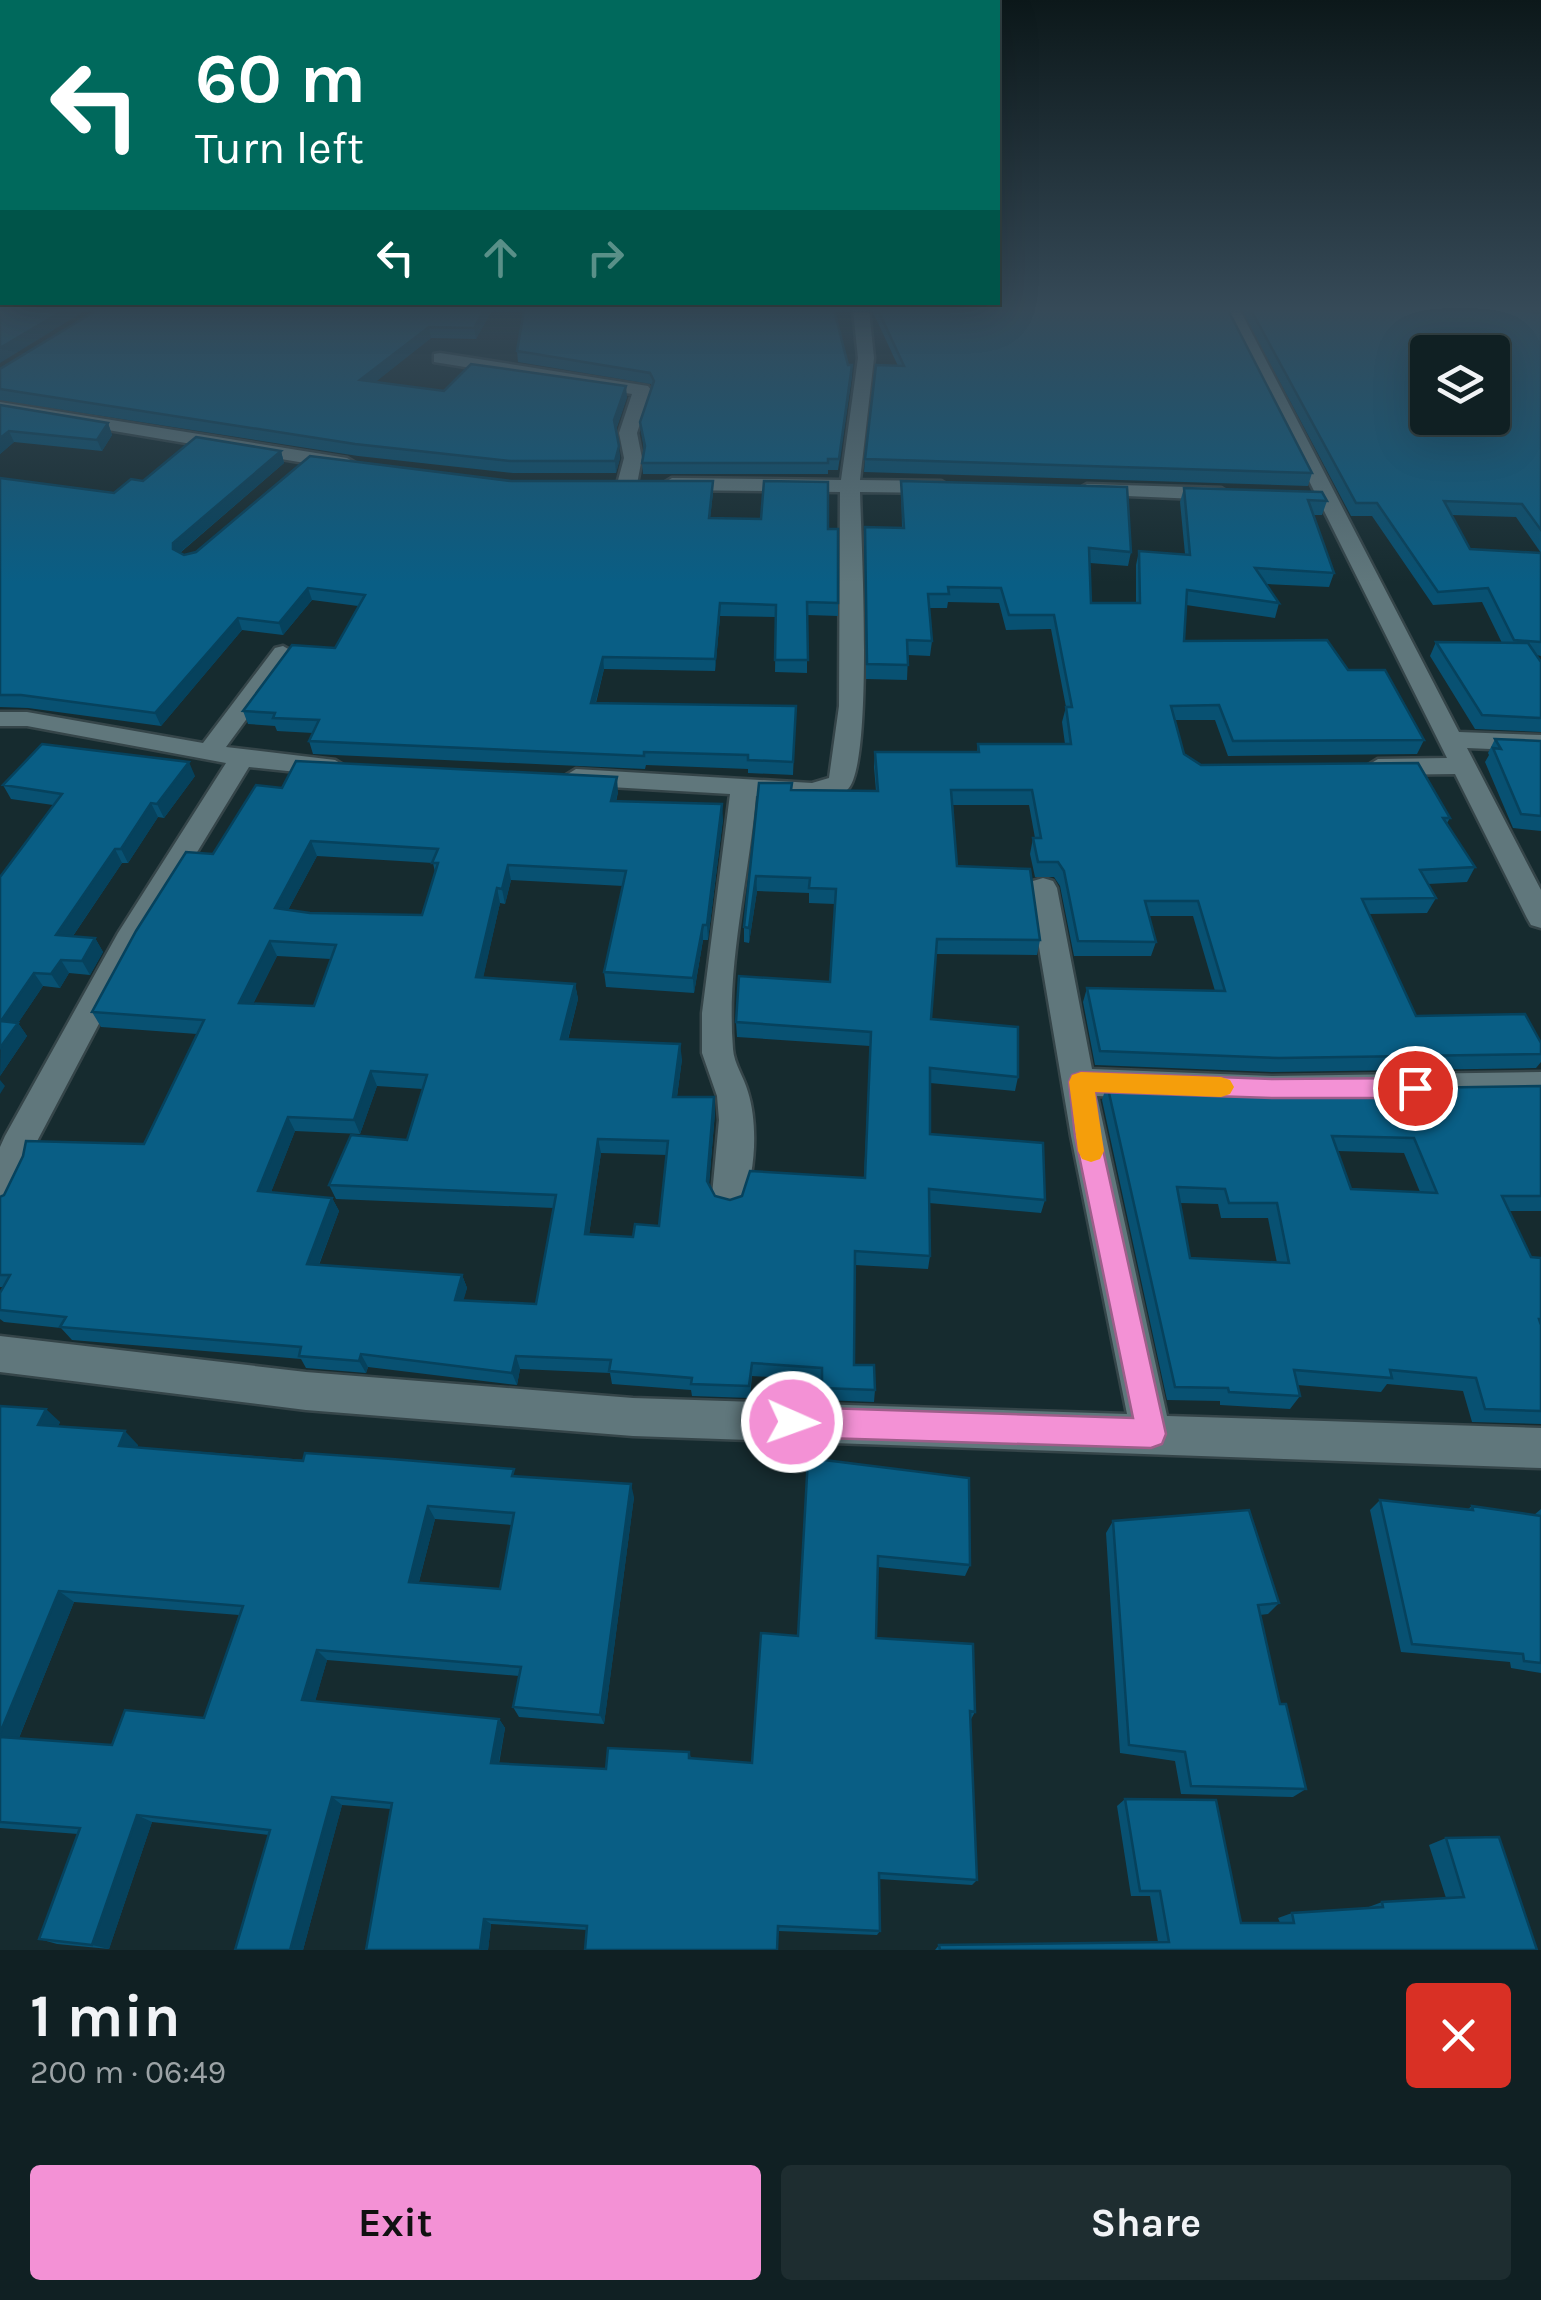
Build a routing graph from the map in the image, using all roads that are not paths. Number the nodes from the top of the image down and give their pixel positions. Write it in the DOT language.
graph roads {
  1 [pos="638,401"];
  2 [pos="861,401"];
  3 [pos="1272,401"];
  4 [pos="0,407"];
  5 [pos="376,468"];
  6 [pos="850,484"];
  7 [pos="969,488"];
  8 [pos="1067,490"];
  9 [pos="1245,494"];
  10 [pos="283,653"];
  11 [pos="0,719"];
  12 [pos="1448,739"];
  13 [pos="1541,743"];
  14 [pos="210,751"];
  15 [pos="242,758"];
  16 [pos="1462,766"];
  17 [pos="1348,767"];
  18 [pos="353,769"];
  19 [pos="559,777"];
  20 [pos="744,788"];
  21 [pos="1044,888"];
  22 [pos="1541,918"];
  23 [pos="1081,1082"];
  24 [pos="1541,1085"];
  25 [pos="729,1195"];
  26 [pos="0,1196"];
  27 [pos="0,1354"];
  28 [pos="1151,1434"];
  29 [pos="1541,1448"];
  1 -- 6 [label="street"];
  2 -- 6 [label="street"];
  3 -- 12 [label="street"];
  4 -- 5 [label="street"];
  6 -- 7 [label="street"];
  6 -- 20 [label="street"];
  8 -- 9 [label="street"];
  10 -- 14 [label="street"];
  11 -- 14 [label="street"];
  12 -- 13 [label="street"];
  12 -- 16 [label="street"];
  14 -- 15 [label="street"];
  15 -- 18 [label="street"];
  15 -- 26 [label="street"];
  16 -- 17 [label="street"];
  16 -- 22 [label="street"];
  19 -- 20 [label="street"];
  20 -- 25 [label="street"];
  21 -- 23 [label="street"];
  23 -- 24 [label="street"];
  23 -- 28 [label="street"];
  27 -- 28 [label="street"];
  28 -- 29 [label="street"];
}
